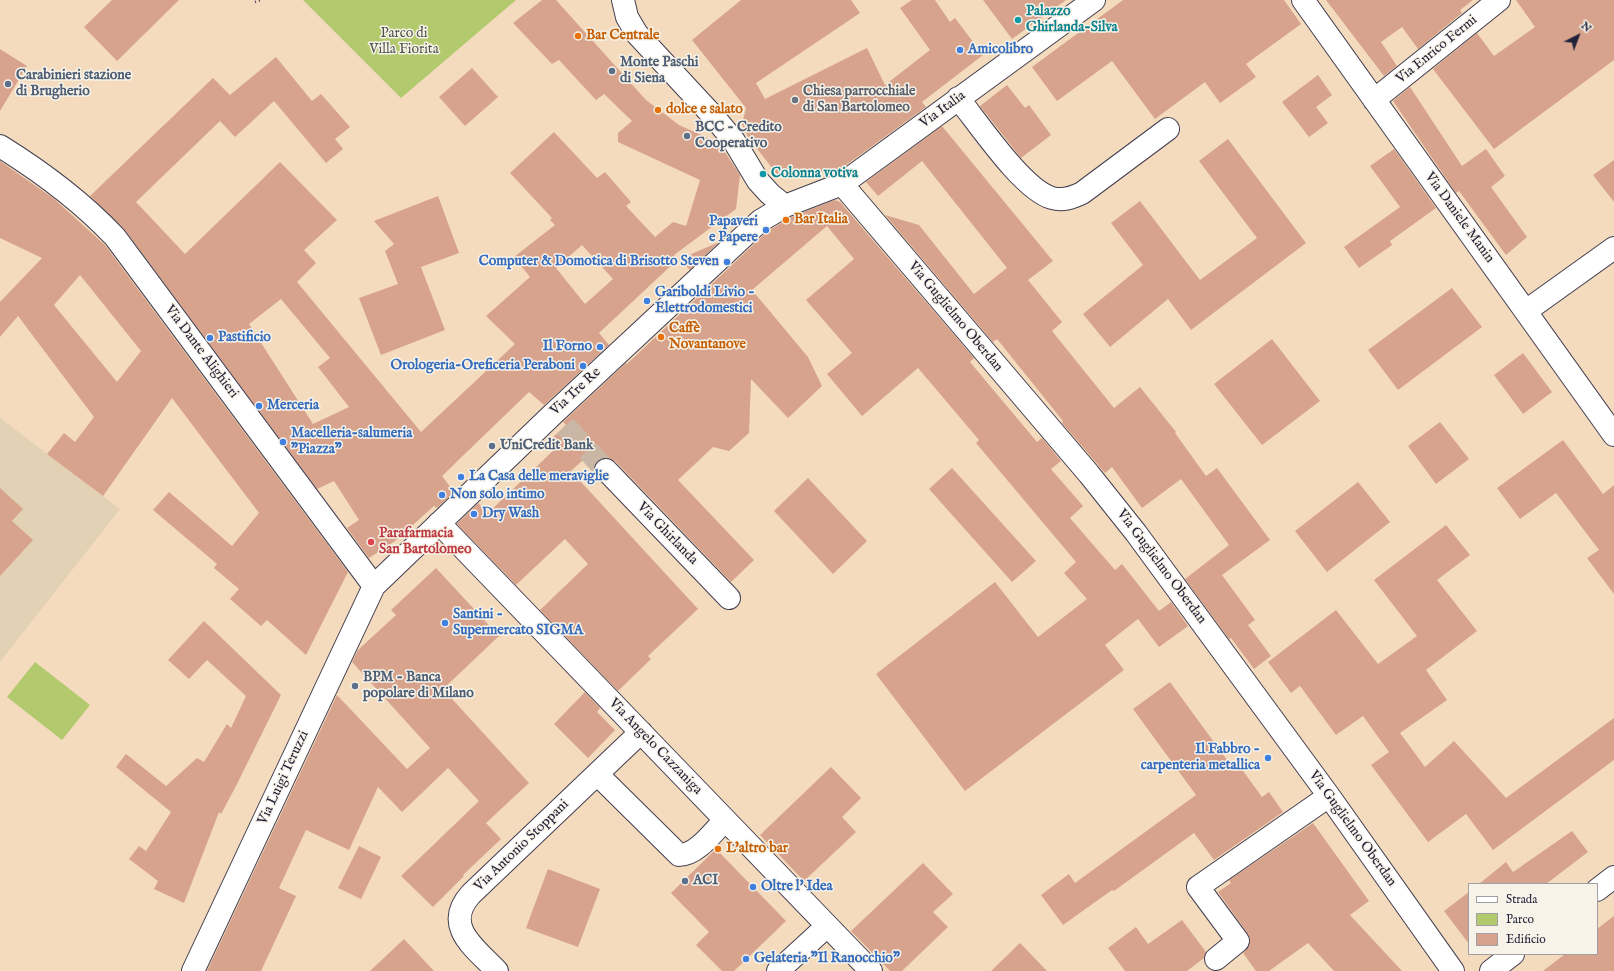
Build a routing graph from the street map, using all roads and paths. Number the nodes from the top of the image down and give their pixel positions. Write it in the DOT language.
graph roads {
  1 [pos="261,0"];
  2 [pos="623,0"];
  3 [pos="1094,0"];
  4 [pos="1303,0"];
  5 [pos="1499,0"];
  6 [pos="255,2"];
  7 [pos="958,98"];
  8 [pos="1374,100"];
  9 [pos="1168,129"];
  10 [pos="0,146"];
  11 [pos="842,184"];
  12 [pos="785,206"];
  13 [pos="1614,248"];
  14 [pos="1526,311"];
  15 [pos="1614,435"];
  16 [pos="606,470"];
  17 [pos="440,523"];
  18 [pos="374,586"];
  19 [pos="729,598"];
  20 [pos="641,732"];
  21 [pos="597,774"];
  22 [pos="1329,796"];
  23 [pos="725,820"];
  24 [pos="1614,877"];
  25 [pos="1598,889"];
  26 [pos="827,926"];
  27 [pos="1513,955"];
  28 [pos="1216,959"];
  29 [pos="193,971"];
  30 [pos="497,971"];
  31 [pos="778,971"];
  32 [pos="871,971"];
  33 [pos="1453,971"];
  34 [pos="1491,971"];
  1 -- 6 [label="path"];
  2 -- 12 [label="street"];
  3 -- 7 [label="street, Via Italia"];
  4 -- 8 [label="street, Via Daniele Manin"];
  5 -- 8 [label="street, Via Enrico Fermi"];
  7 -- 9 [label="street"];
  7 -- 11 [label="street, Via Italia"];
  8 -- 14 [label="street, Via Daniele Manin"];
  10 -- 18 [label="street, Via Dante Alighieri"];
  11 -- 12 [label="street, Via Italia"];
  11 -- 22 [label="street, Via Guglielmo Oberdan"];
  12 -- 17 [label="street, Via Tre Re"];
  13 -- 14 [label="street"];
  14 -- 15 [label="street, Via Daniele Manin"];
  16 -- 19 [label="street, Via Ghirlanda"];
  17 -- 18 [label="street, Via Tre Re"];
  17 -- 20 [label="street, Via Angelo Cazzaniga"];
  18 -- 29 [label="street, Via Luigi Teruzzi"];
  20 -- 21 [label="street, Via Antonio Stoppani"];
  20 -- 23 [label="street, Via Angelo Cazzaniga"];
  21 -- 23 [label="street"];
  21 -- 30 [label="street, Via Antonio Stoppani"];
  22 -- 28 [label="street"];
  22 -- 33 [label="street, Via Guglielmo Oberdan"];
  23 -- 26 [label="street, Via Angelo Cazzaniga"];
  24 -- 25 [label="street"];
  26 -- 31 [label="street"];
  26 -- 32 [label="street, Via Angelo Cazzaniga"];
  27 -- 34 [label="street"];
}
